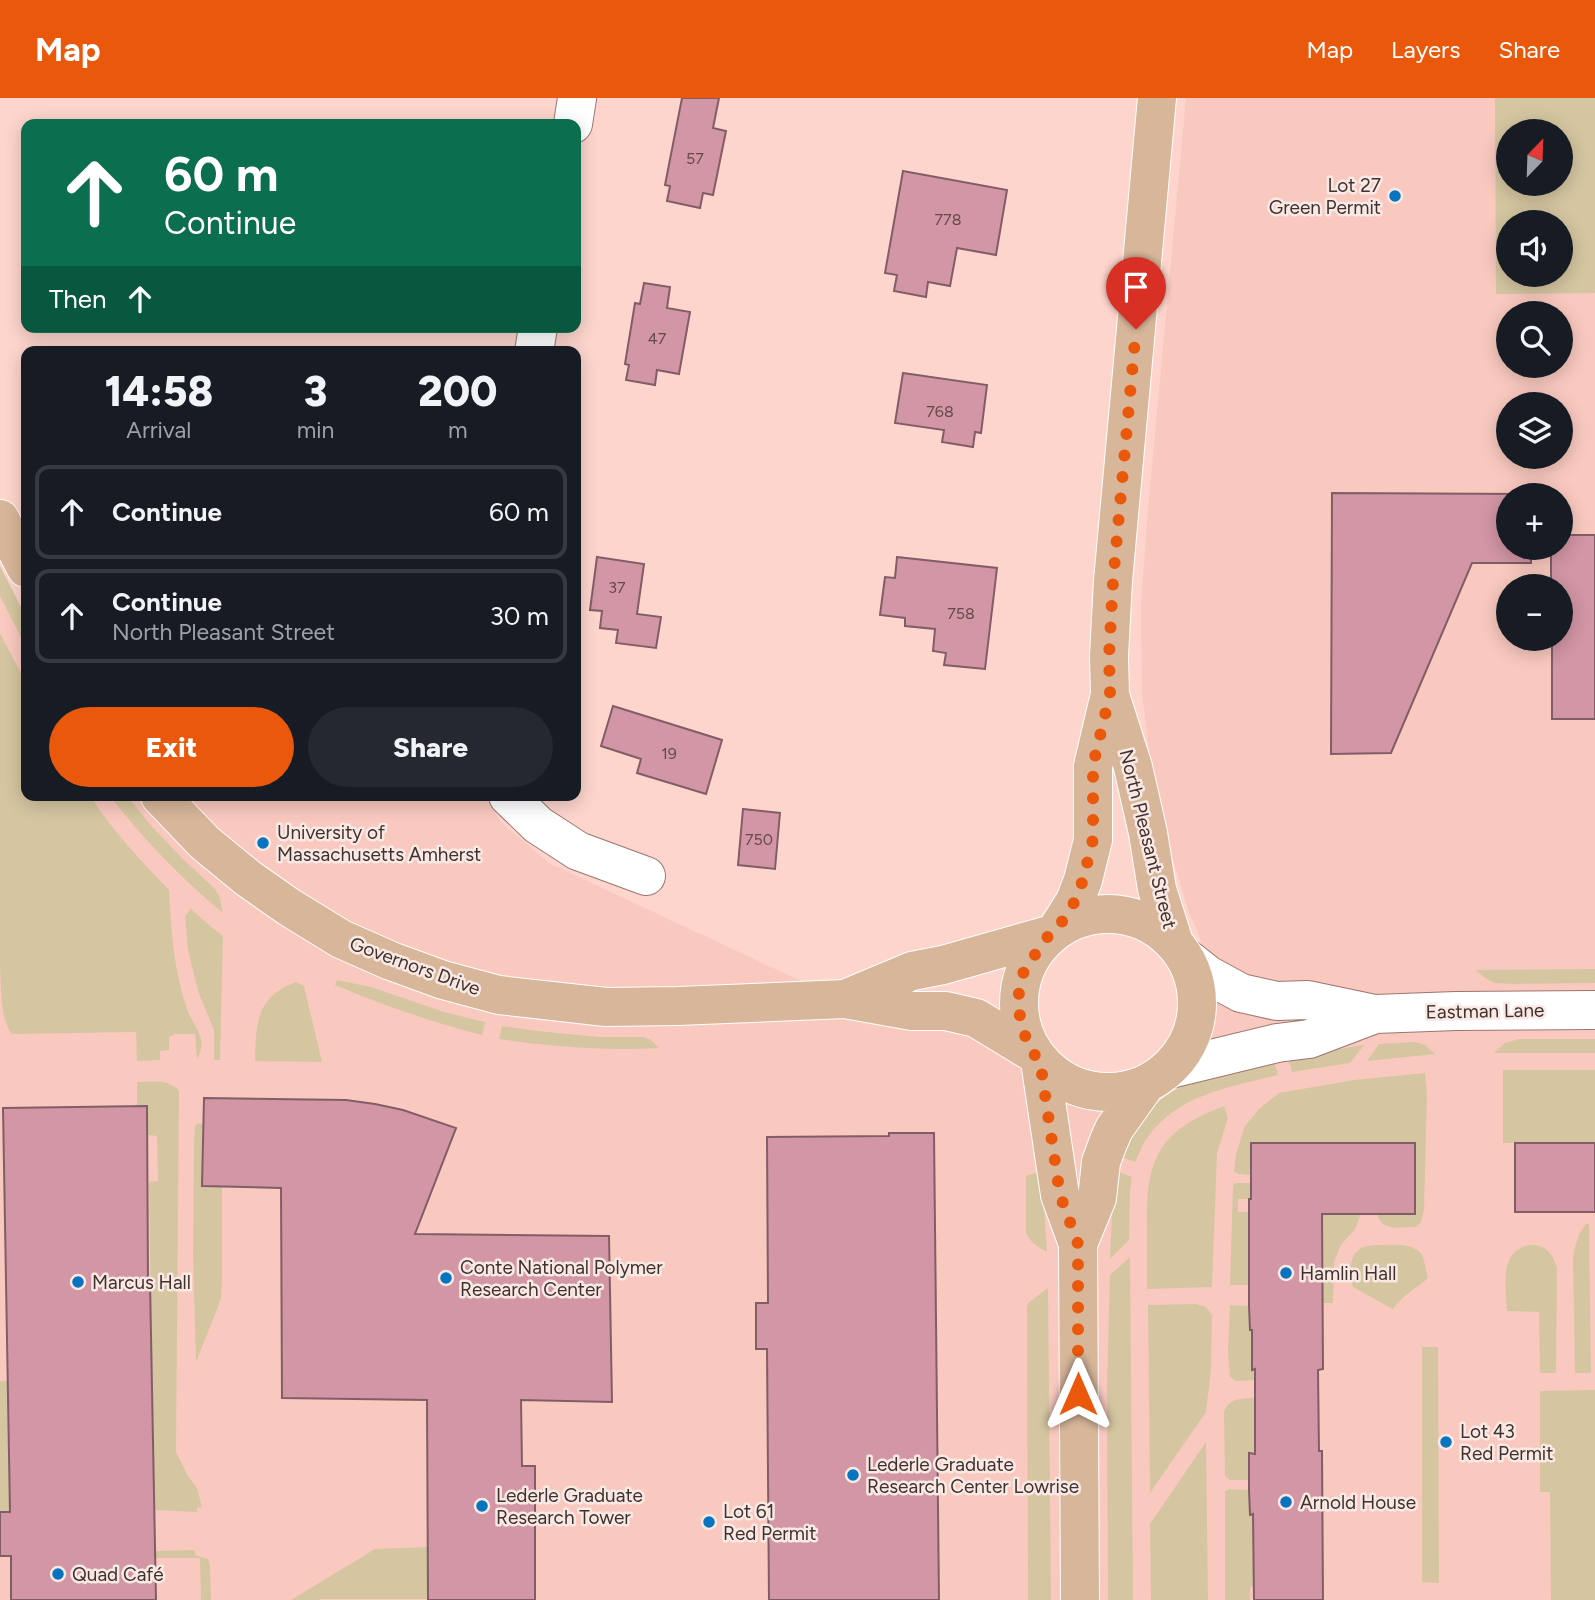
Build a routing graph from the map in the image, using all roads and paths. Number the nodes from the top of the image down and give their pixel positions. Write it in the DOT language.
graph roads {
  1 [pos="578,98"];
  2 [pos="1157,98"];
  3 [pos="574,119"];
  4 [pos="0,519"];
  5 [pos="21,559"];
  6 [pos="1110,694"];
  7 [pos="165,801"];
  8 [pos="513,801"];
  9 [pos="646,876"];
  10 [pos="1054,932"];
  11 [pos="1179,950"];
  12 [pos="845,999"];
  13 [pos="1595,1010"];
  14 [pos="1375,1014"];
  15 [pos="1036,1057"];
  16 [pos="1158,1076"];
  17 [pos="1078,1244"];
  18 [pos="1080,1600"];
  1 -- 3 [label="street"];
  2 -- 6 [label="main road, North Pleasant Street"];
  4 -- 5 [label="main road"];
  6 -- 10 [label="main road, North Pleasant Street"];
  6 -- 11 [label="main road, North Pleasant Street"];
  7 -- 12 [label="main road, Governors Drive"];
  8 -- 9 [label="street"];
  10 -- 11 [label="main road"];
  10 -- 12 [label="main road, Governors Drive"];
  10 -- 15 [label="main road"];
  11 -- 14 [label="street, Eastman Lane"];
  11 -- 16 [label="main road"];
  12 -- 15 [label="main road, Governors Drive"];
  13 -- 14 [label="street, Eastman Lane"];
  14 -- 16 [label="street, Eastman Lane"];
  15 -- 16 [label="main road"];
  15 -- 17 [label="main road"];
  16 -- 17 [label="main road"];
  17 -- 18 [label="main road"];
}
